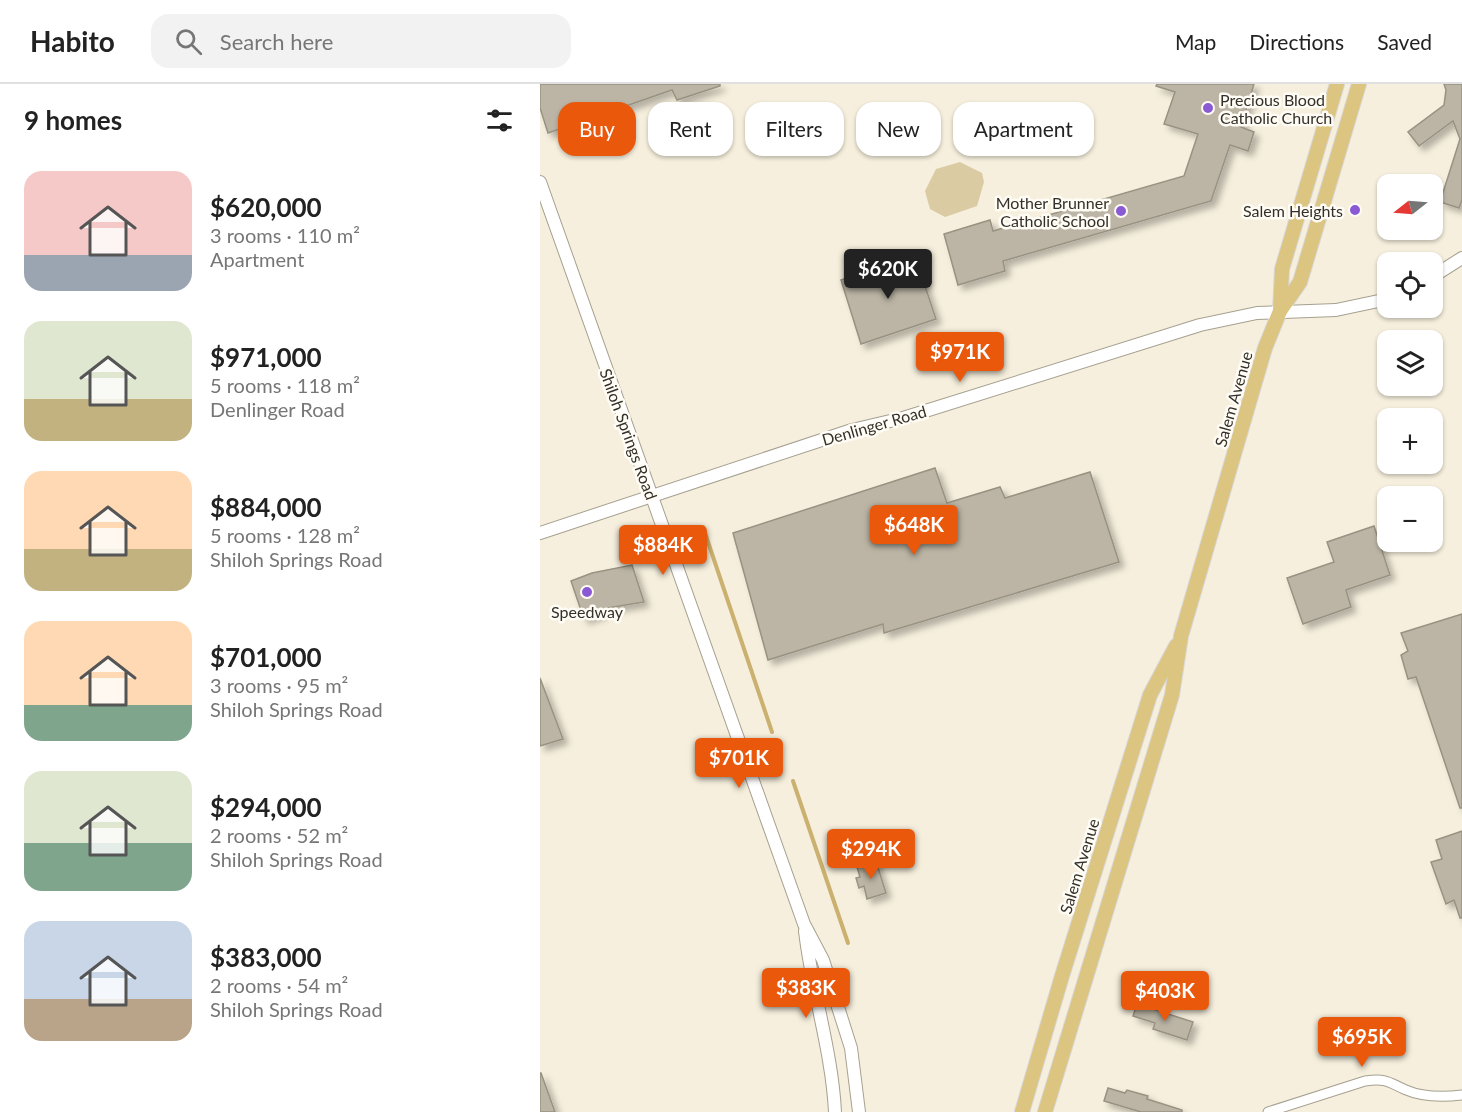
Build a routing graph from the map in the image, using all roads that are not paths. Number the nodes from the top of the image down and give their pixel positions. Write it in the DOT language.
graph roads {
  1 [pos="1336,84"];
  2 [pos="1359,84"];
  3 [pos="540,182"];
  4 [pos="1462,258"];
  5 [pos="1443,270"];
  6 [pos="1377,301"];
  7 [pos="1280,311"];
  8 [pos="651,498"];
  9 [pos="540,534"];
  10 [pos="1181,636"];
  11 [pos="1150,695"];
  12 [pos="1129,836"];
  13 [pos="804,924"];
  14 [pos="1462,1095"];
  15 [pos="835,1112"];
  16 [pos="859,1112"];
  17 [pos="1022,1112"];
  18 [pos="1045,1112"];
  19 [pos="1268,1112"];
  1 -- 7 [label="main road, Salem Avenue"];
  2 -- 7 [label="main road, Salem Avenue"];
  3 -- 8 [label="main road, Shiloh Springs Road"];
  4 -- 5 [label="main road"];
  6 -- 7 [label="main road, Denlinger Road"];
  7 -- 8 [label="main road, Denlinger Road"];
  7 -- 10 [label="main road, Salem Avenue"];
  8 -- 9 [label="main road, Denlinger Road"];
  8 -- 13 [label="main road, Shiloh Springs Road"];
  10 -- 11 [label="main road, Salem Avenue"];
  10 -- 12 [label="main road, Salem Avenue"];
  11 -- 12 [label="main road"];
  11 -- 17 [label="main road, Salem Avenue"];
  12 -- 18 [label="main road, Salem Avenue"];
  13 -- 15 [label="main road, Shiloh Springs Road"];
  13 -- 16 [label="main road, Shiloh Springs Road"];
  14 -- 19 [label="street"];
}
